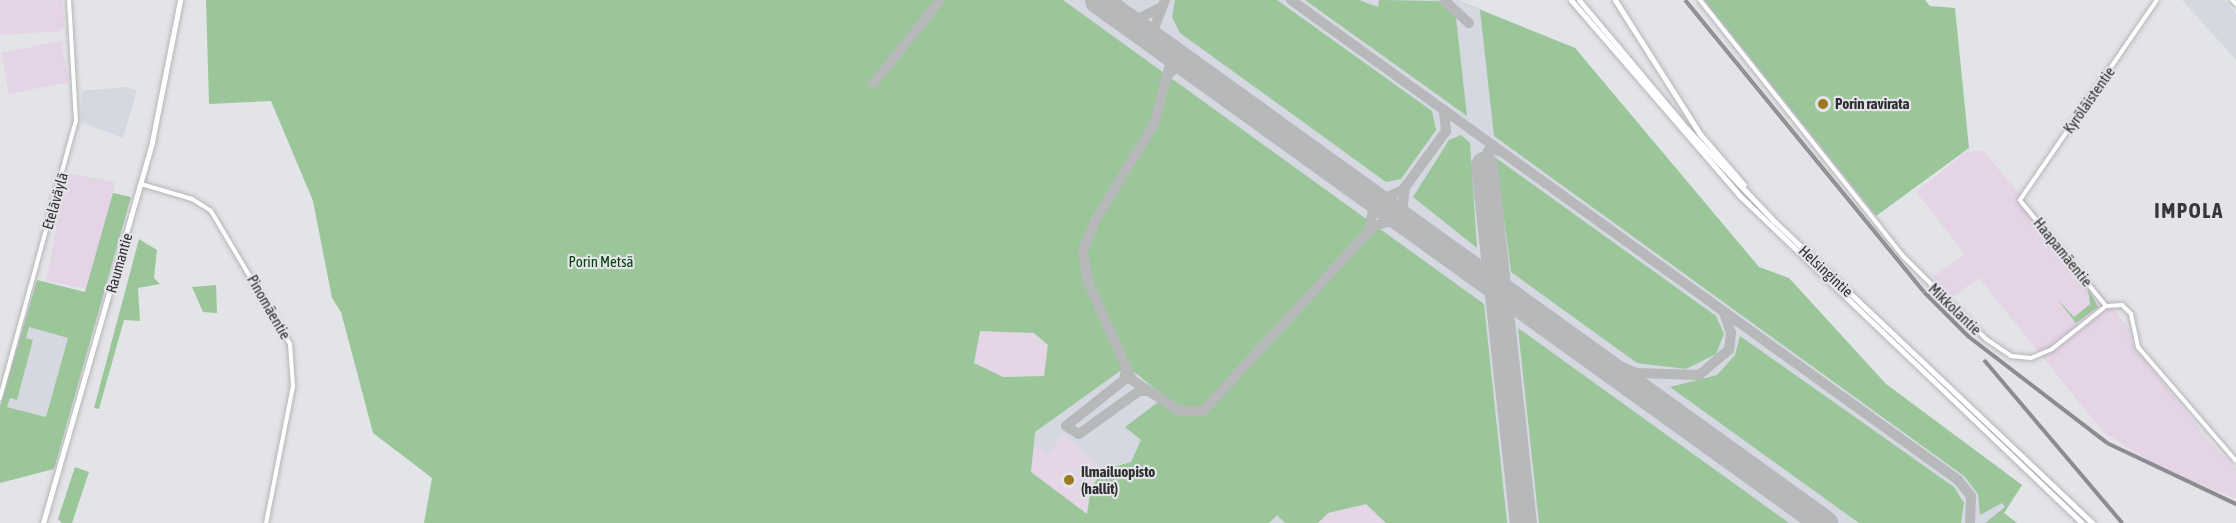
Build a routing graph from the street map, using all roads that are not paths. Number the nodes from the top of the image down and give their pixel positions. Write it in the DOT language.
graph roads {
  1 [pos="69,0"];
  2 [pos="180,0"];
  3 [pos="1569,0"];
  4 [pos="1579,0"];
  5 [pos="1615,0"];
  6 [pos="1700,0"];
  7 [pos="2157,0"];
  8 [pos="2232,0"];
  9 [pos="2236,4"];
  10 [pos="141,184"];
  11 [pos="2020,200"];
  12 [pos="1774,221"];
  13 [pos="2106,306"];
  14 [pos="0,398"];
  15 [pos="2236,461"];
  16 [pos="43,523"];
  17 [pos="266,523"];
  18 [pos="2082,523"];
  19 [pos="2092,523"];
  1 -- 14 [label="street, Eteläväylä"];
  2 -- 10 [label="highway, Raumantie"];
  3 -- 18 [label="highway, Helsingintie"];
  4 -- 12 [label="highway, Helsingintie"];
  5 -- 12 [label="highway"];
  6 -- 13 [label="street, Mikkolantie"];
  7 -- 11 [label="street, Kyröläistentie"];
  8 -- 9 [label="street"];
  10 -- 16 [label="highway, Raumantie"];
  10 -- 17 [label="street, Pinomäentie"];
  11 -- 13 [label="street, Haapamäentie"];
  12 -- 19 [label="highway, Helsingintie"];
  13 -- 15 [label="street"];
}
